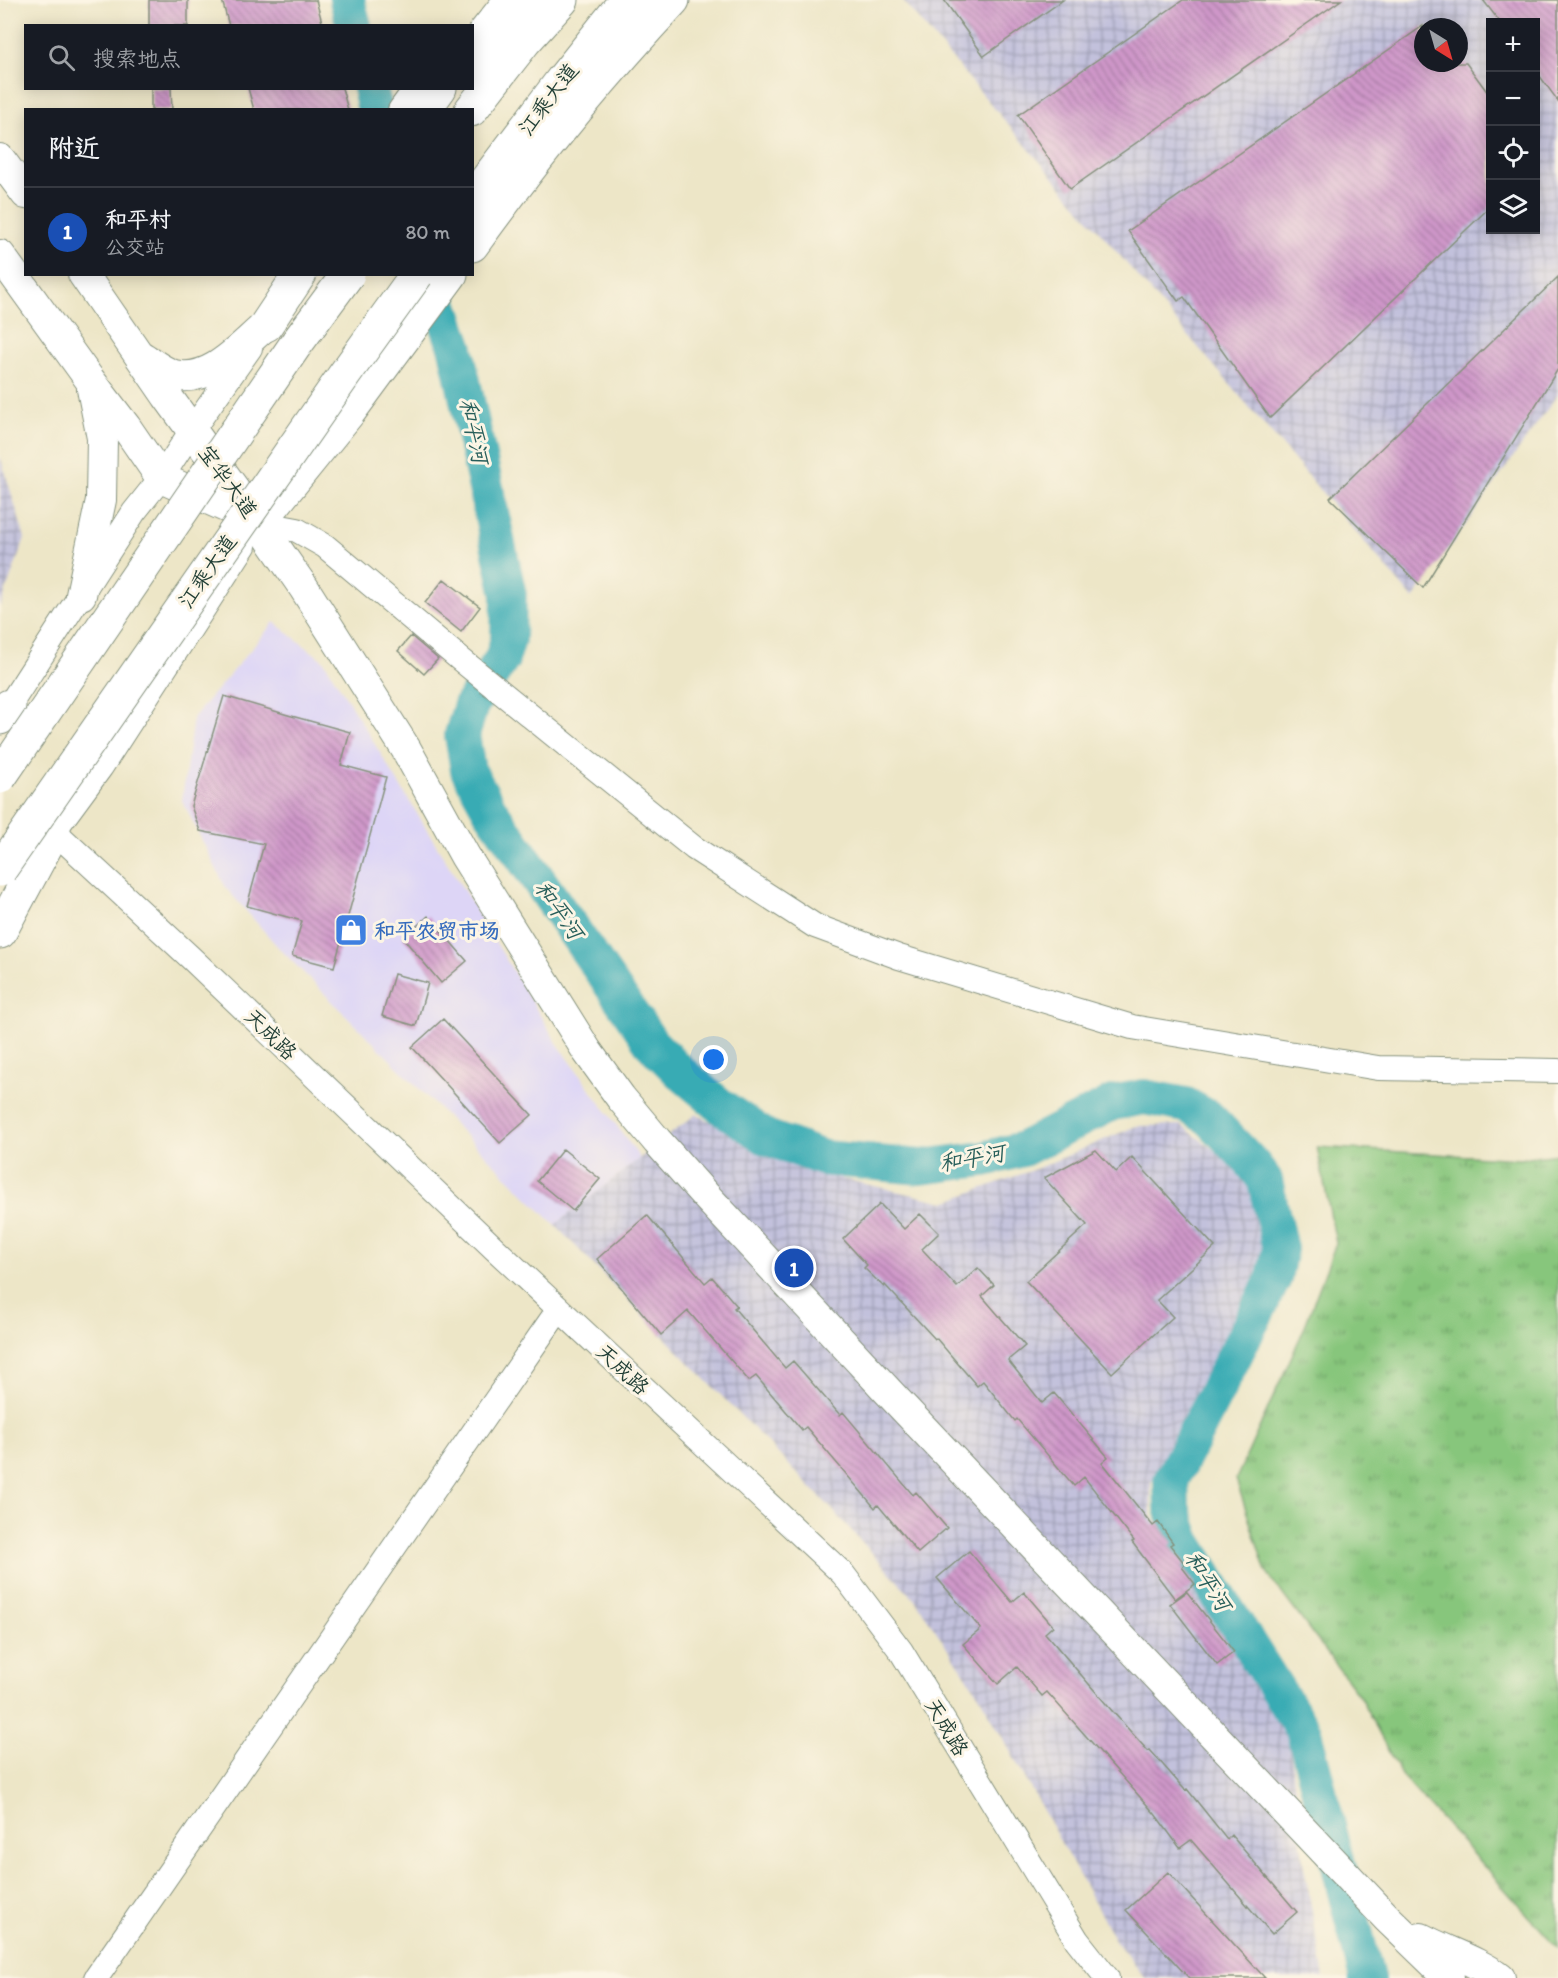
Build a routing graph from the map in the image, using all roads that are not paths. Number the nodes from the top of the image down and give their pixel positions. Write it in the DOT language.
graph roads {
  1 [pos="493,0"];
  2 [pos="511,0"];
  3 [pos="535,0"];
  4 [pos="562,0"];
  5 [pos="626,0"];
  6 [pos="648,0"];
  7 [pos="673,0"];
  8 [pos="472,24"];
  9 [pos="474,46"];
  10 [pos="474,65"];
  11 [pos="474,80"];
  12 [pos="415,90"];
  13 [pos="461,90"];
  14 [pos="445,102"];
  15 [pos="401,108"];
  16 [pos="0,159"];
  17 [pos="24,191"];
  18 [pos="474,219"];
  19 [pos="474,220"];
  20 [pos="474,220"];
  21 [pos="0,255"];
  22 [pos="83,276"];
  23 [pos="288,276"];
  24 [pos="299,276"];
  25 [pos="304,276"];
  26 [pos="347,276"];
  27 [pos="416,276"];
  28 [pos="433,276"];
  29 [pos="449,276"];
  30 [pos="413,314"];
  31 [pos="266,326"];
  32 [pos="139,355"];
  33 [pos="90,380"];
  34 [pos="192,430"];
  35 [pos="161,478"];
  36 [pos="259,523"];
  37 [pos="81,594"];
  38 [pos="3,715"];
  39 [pos="0,777"];
  40 [pos="54,831"];
  41 [pos="0,870"];
  42 [pos="0,910"];
  43 [pos="0,932"];
  44 [pos="1558,1071"];
  45 [pos="559,1310"];
  46 [pos="1387,1918"];
  47 [pos="96,1978"];
  48 [pos="1107,1978"];
  49 [pos="1449,1978"];
  50 [pos="1500,1978"];
  1 -- 8 [label="street"];
  2 -- 9 [label="highway"];
  3 -- 10 [label="street"];
  4 -- 11 [label="highway"];
  5 -- 18 [label="highway, 江乘大道"];
  6 -- 19 [label="street"];
  7 -- 20 [label="highway"];
  12 -- 15 [label="street"];
  13 -- 14 [label="highway"];
  16 -- 17 [label="main road"];
  21 -- 33 [label="main road"];
  22 -- 32 [label="main road, 宝华大道"];
  23 -- 31 [label="street"];
  24 -- 31 [label="highway"];
  25 -- 31 [label="street"];
  26 -- 39 [label="highway, bridge"];
  27 -- 41 [label="highway, 江乘大道, bridge"];
  28 -- 30 [label="street"];
  29 -- 30 [label="highway"];
  30 -- 36 [label="highway"];
  31 -- 32 [label="main road"];
  31 -- 34 [label="street"];
  32 -- 34 [label="main road, 宝华大道"];
  33 -- 35 [label="main road"];
  33 -- 37 [label="main road"];
  34 -- 35 [label="street"];
  34 -- 36 [label="main road, 宝华大道"];
  35 -- 36 [label="main road, 宝华大道"];
  35 -- 37 [label="street"];
  36 -- 40 [label="street"];
  36 -- 44 [label="street"];
  36 -- 46 [label="main road"];
  37 -- 38 [label="street"];
  40 -- 42 [label="street"];
  40 -- 43 [label="highway"];
  40 -- 45 [label="street, 天成路"];
  45 -- 47 [label="street"];
  45 -- 48 [label="street, 天成路"];
  46 -- 49 [label="main road"];
  46 -- 50 [label="main road"];
}
